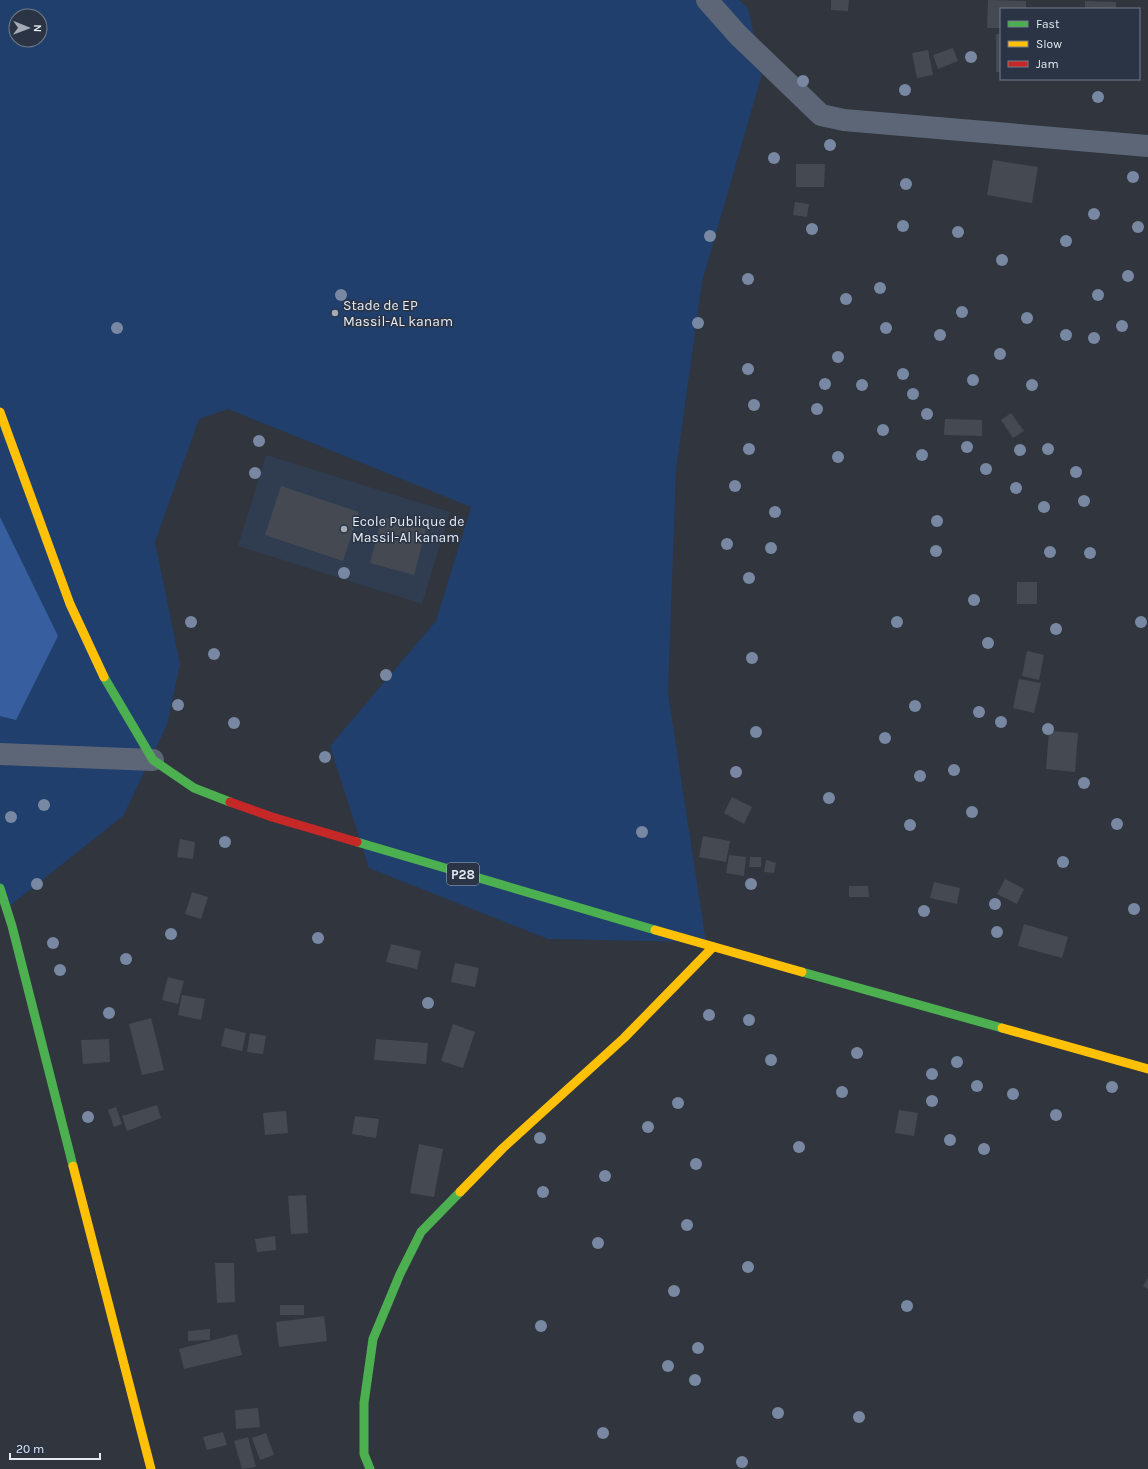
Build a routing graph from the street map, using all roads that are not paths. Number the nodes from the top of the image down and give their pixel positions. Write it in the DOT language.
graph roads {
  1 [pos="707,0"];
  2 [pos="1148,146"];
  3 [pos="0,412"];
  4 [pos="0,754"];
  5 [pos="153,760"];
  6 [pos="0,888"];
  7 [pos="713,947"];
  8 [pos="1148,1069"];
  9 [pos="151,1469"];
  10 [pos="370,1469"];
  1 -- 2 [label="street"];
  3 -- 5 [label="main road, P28"];
  4 -- 5 [label="street"];
  5 -- 7 [label="main road, P28"];
  6 -- 9 [label="main road"];
  7 -- 8 [label="main road, P28"];
  7 -- 10 [label="main road"];
}
